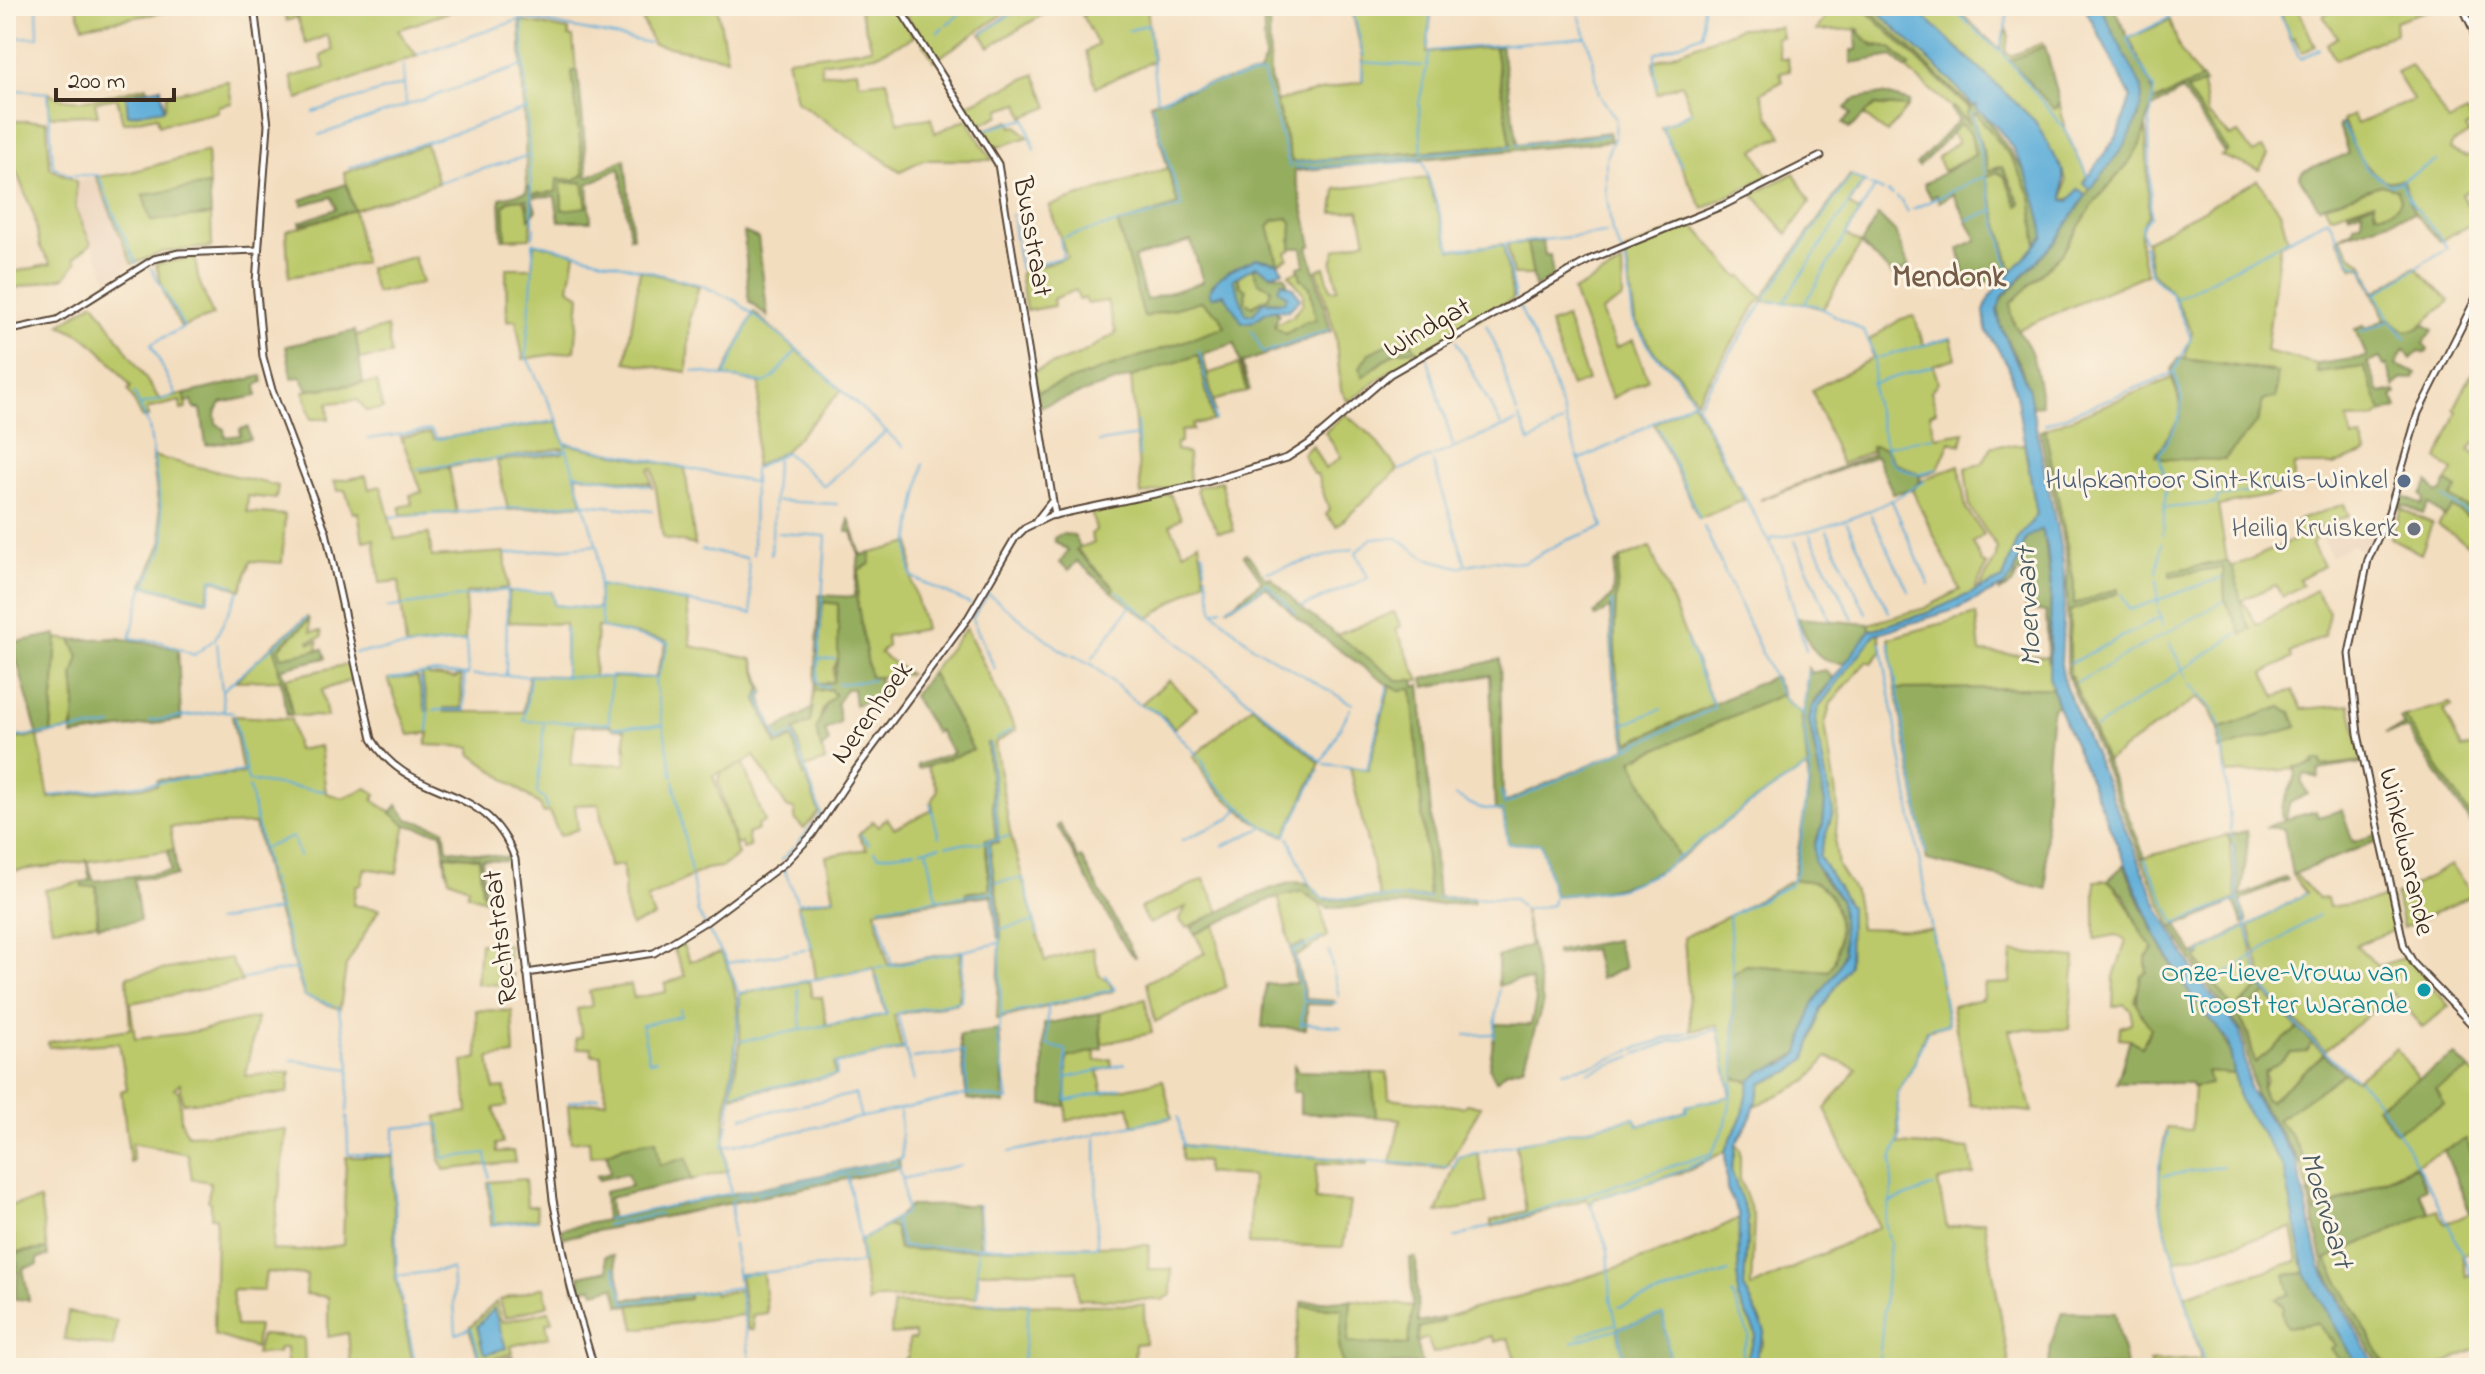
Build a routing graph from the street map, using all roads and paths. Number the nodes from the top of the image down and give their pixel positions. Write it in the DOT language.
graph roads {
  1 [pos="254,6"];
  2 [pos="898,6"];
  3 [pos="2462,6"];
  4 [pos="2479,59"];
  5 [pos="1821,156"];
  6 [pos="258,250"];
  7 [pos="2479,292"];
  8 [pos="6,331"];
  9 [pos="1051,502"];
  10 [pos="1055,515"];
  11 [pos="1035,522"];
  12 [pos="527,973"];
  13 [pos="2479,1032"];
  14 [pos="594,1368"];
  1 -- 6 [label="street, Rechtstraat"];
  2 -- 9 [label="street, Busstraat"];
  3 -- 4 [label="street"];
  5 -- 10 [label="street, Windgat"];
  6 -- 8 [label="street"];
  6 -- 12 [label="street, Rechtstraat"];
  7 -- 13 [label="street, Winkelwarande"];
  9 -- 10 [label="street, Busstraat"];
  9 -- 11 [label="street"];
  10 -- 11 [label="street, Nerenhoek"];
  11 -- 12 [label="street, Nerenhoek"];
  12 -- 14 [label="street, Rechtstraat"];
}
